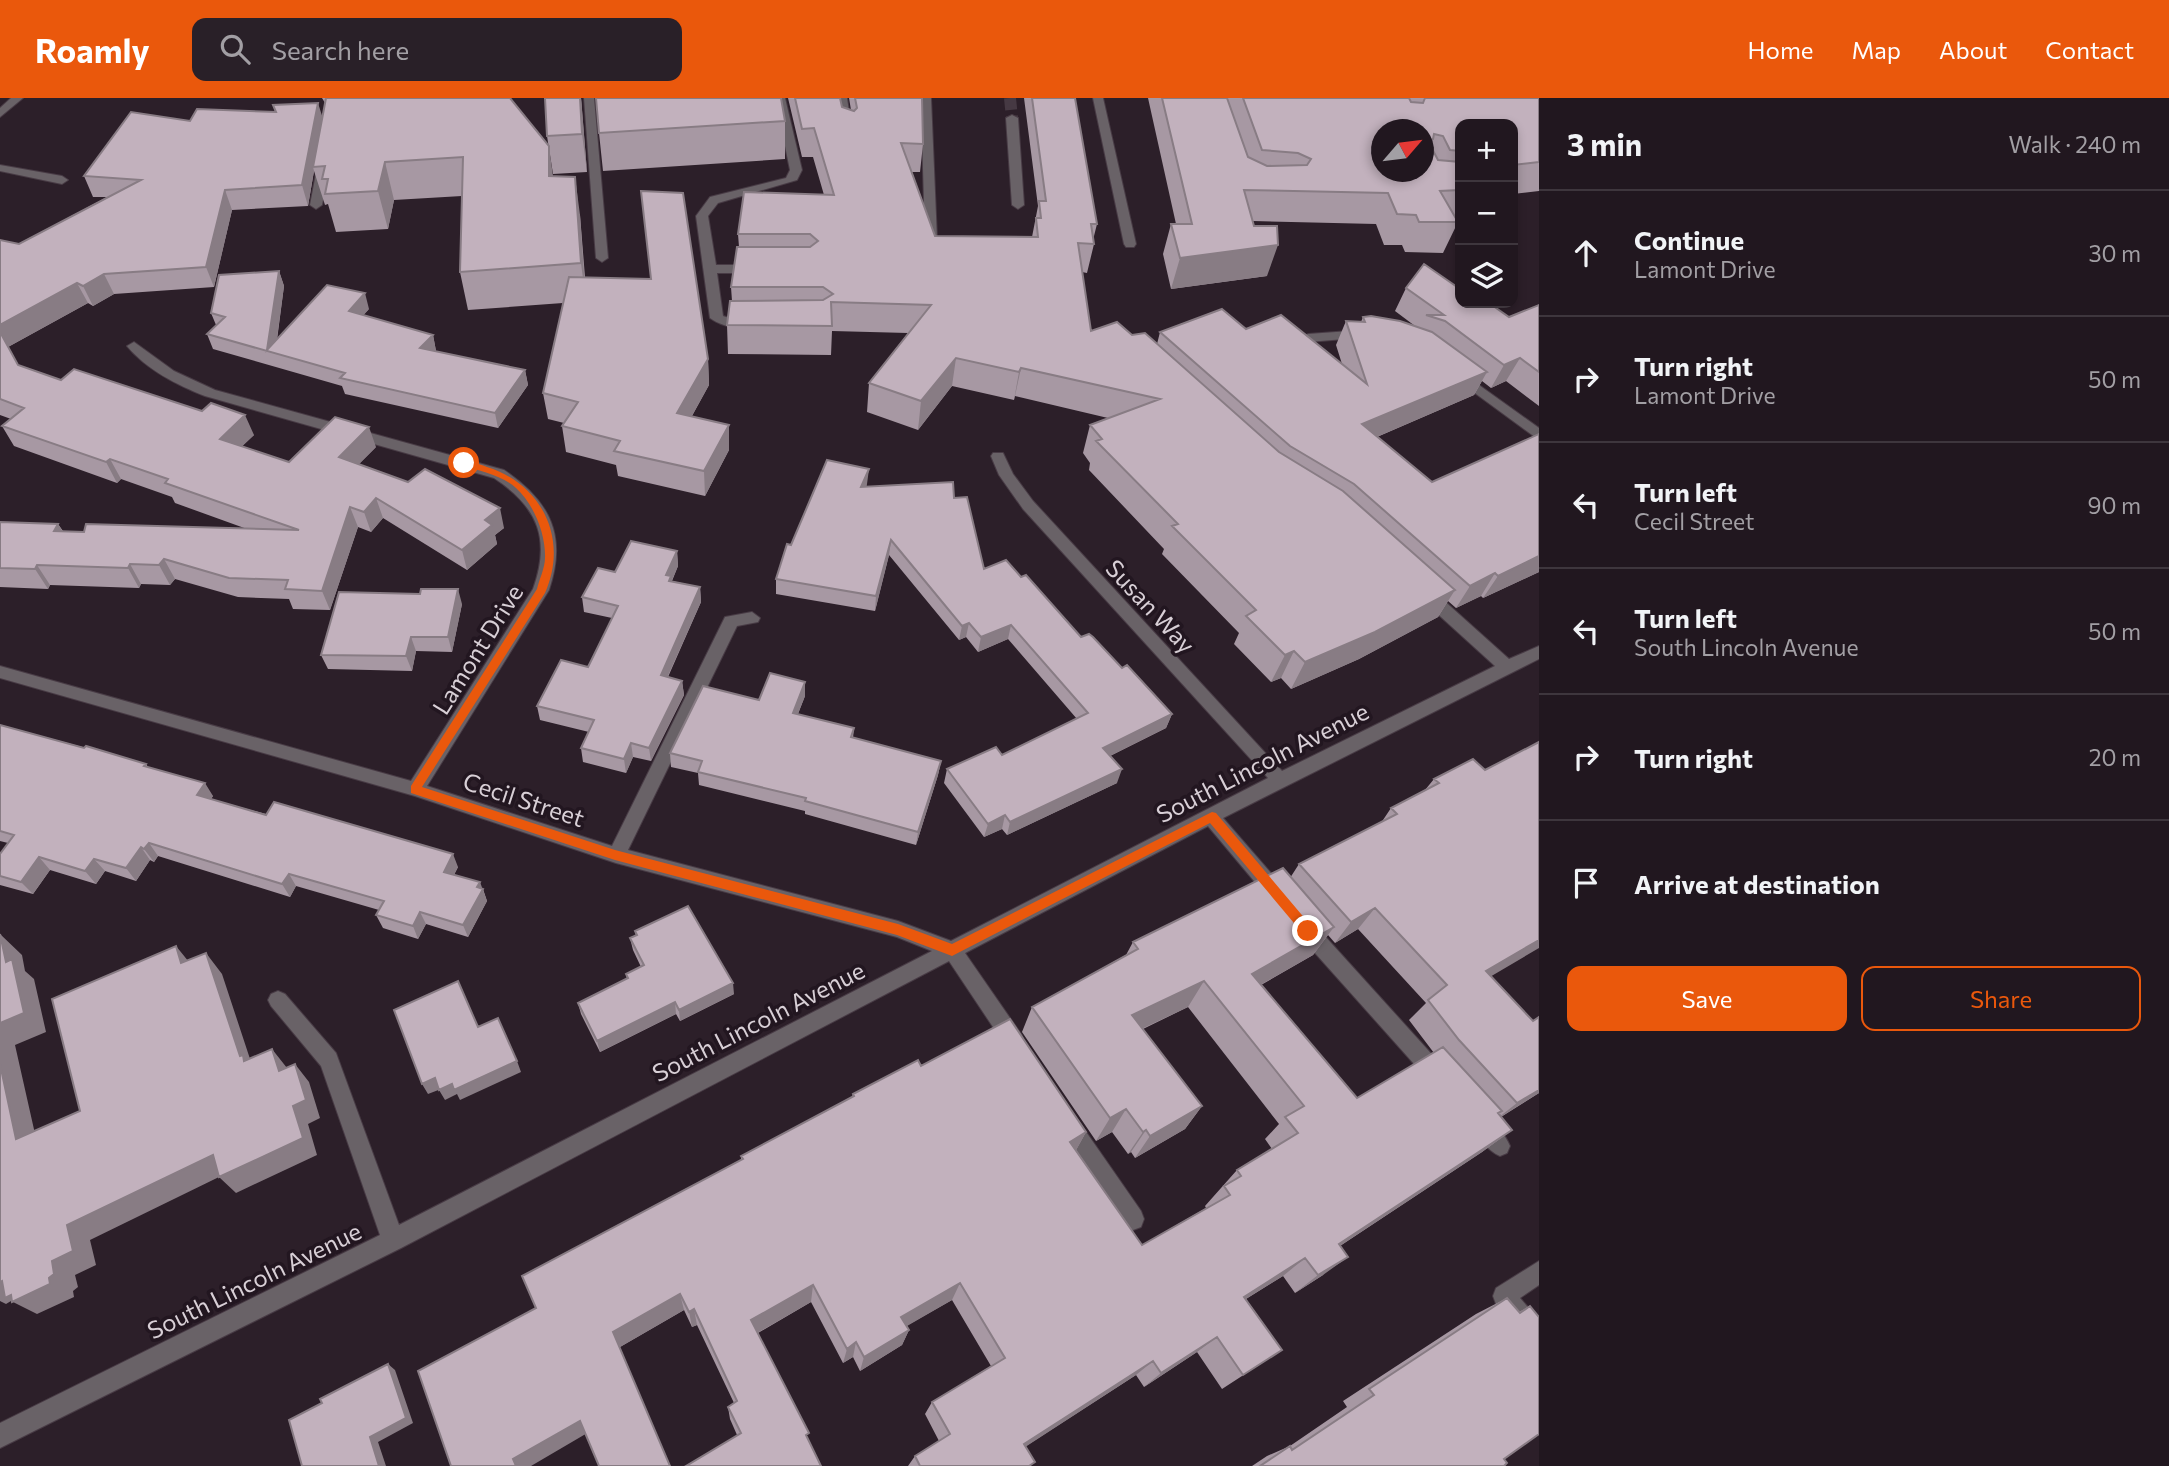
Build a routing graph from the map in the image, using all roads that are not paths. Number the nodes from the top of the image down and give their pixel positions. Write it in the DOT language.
graph roads {
  1 [pos="18,98"];
  2 [pos="589,98"];
  3 [pos="780,98"];
  4 [pos="842,98"];
  5 [pos="926,98"];
  6 [pos="1098,98"];
  7 [pos="0,114"];
  8 [pos="1012,118"];
  9 [pos="849,135"];
  10 [pos="326,152"];
  11 [pos="0,168"];
  12 [pos="62,180"];
  13 [pos="316,205"];
  14 [pos="1018,205"];
  15 [pos="931,239"];
  16 [pos="1130,244"];
  17 [pos="602,258"];
  18 [pos="710,269"];
  19 [pos="772,269"];
  20 [pos="770,323"];
  21 [pos="1382,337"];
  22 [pos="1308,338"];
  23 [pos="134,346"];
  24 [pos="1447,366"];
  25 [pos="1539,435"];
  26 [pos="998,456"];
  27 [pos="1414,584"];
  28 [pos="752,618"];
  29 [pos="1539,652"];
  30 [pos="1507,668"];
  31 [pos="0,672"];
  32 [pos="1280,780"];
  33 [pos="415,789"];
  34 [pos="1212,816"];
  35 [pos="615,855"];
  36 [pos="952,950"];
  37 [pos="278,1000"];
  38 [pos="1028,1062"];
  39 [pos="1058,1107"];
  40 [pos="1500,1146"];
  41 [pos="1133,1219"];
  42 [pos="393,1240"];
  43 [pos="1539,1272"];
  44 [pos="1539,1337"];
  45 [pos="0,1436"];
  1 -- 7 [label="street"];
  2 -- 17 [label="street"];
  3 -- 18 [label="street"];
  4 -- 9 [label="street"];
  5 -- 15 [label="street"];
  6 -- 16 [label="street"];
  8 -- 14 [label="street"];
  10 -- 13 [label="street"];
  11 -- 12 [label="street"];
  18 -- 19 [label="street"];
  18 -- 20 [label="street"];
  21 -- 22 [label="street"];
  23 -- 33 [label="street, Lamont Drive"];
  24 -- 25 [label="street"];
  26 -- 32 [label="street, Susan Way"];
  27 -- 30 [label="street"];
  28 -- 35 [label="street"];
  29 -- 30 [label="street, South Lincoln Avenue"];
  30 -- 32 [label="street, South Lincoln Avenue"];
  31 -- 33 [label="street, Cecil Street"];
  32 -- 34 [label="street, South Lincoln Avenue"];
  33 -- 35 [label="street, Cecil Street"];
  34 -- 36 [label="street, South Lincoln Avenue"];
  34 -- 40 [label="street"];
  35 -- 36 [label="street, Cecil Street"];
  36 -- 38 [label="street"];
  36 -- 42 [label="street, South Lincoln Avenue"];
  37 -- 42 [label="street"];
  39 -- 41 [label="street"];
  42 -- 45 [label="street, South Lincoln Avenue"];
  43 -- 44 [label="street"];
}
